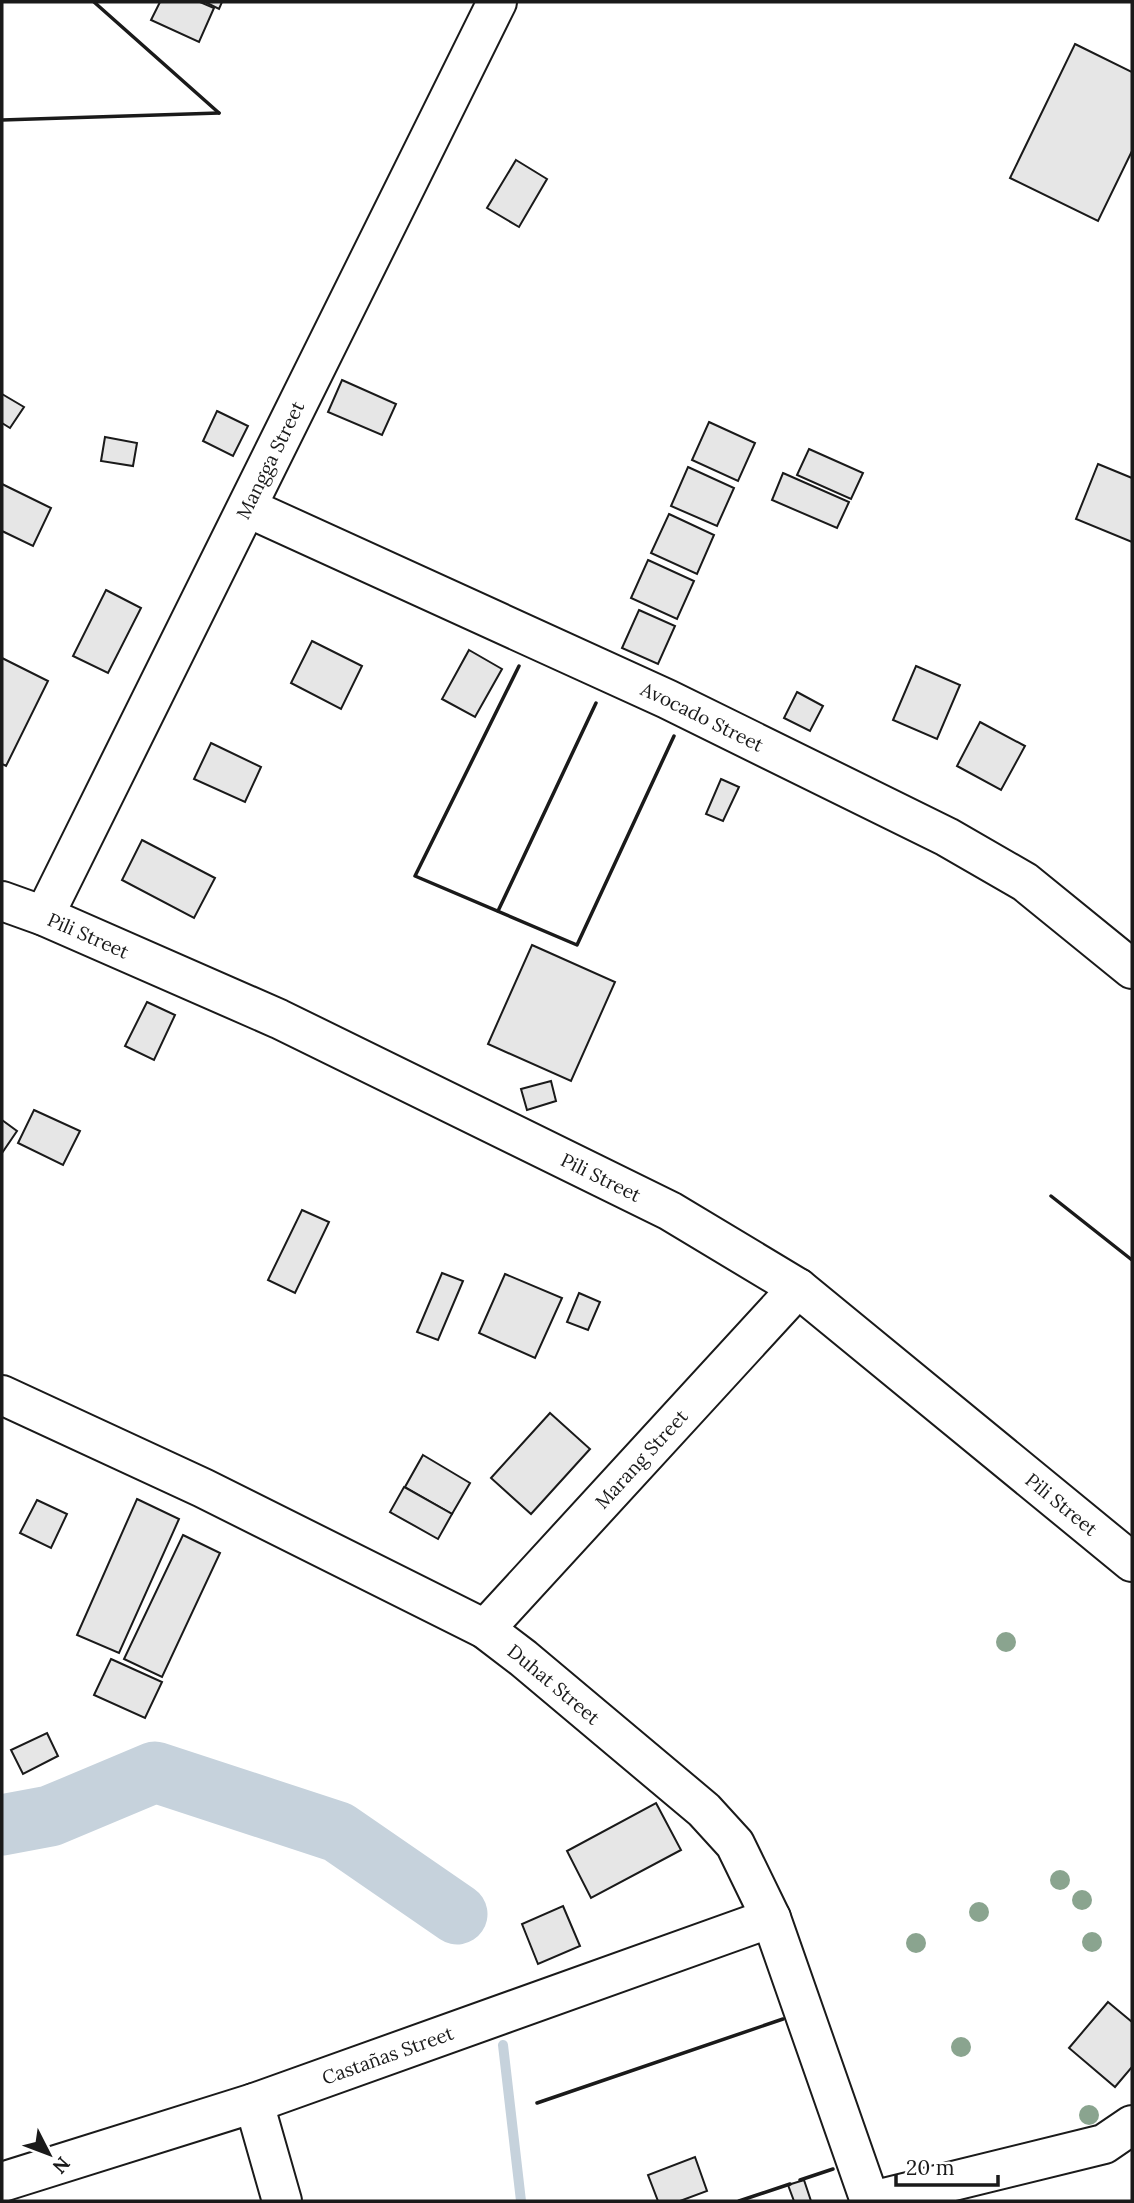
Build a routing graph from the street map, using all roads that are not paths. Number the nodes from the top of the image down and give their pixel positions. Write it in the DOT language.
graph roads {
  1 [pos="497,2"];
  2 [pos="248,508"];
  3 [pos="2,901"];
  4 [pos="44,916"];
  5 [pos="1132,969"];
  6 [pos="797,1288"];
  7 [pos="2,1395"];
  8 [pos="1132,1562"];
  9 [pos="485,1629"];
  10 [pos="771,1917"];
  11 [pos="254,2103"];
  12 [pos="1132,2125"];
  13 [pos="2,2182"];
  14 [pos="282,2201"];
  15 [pos="871,2201"];
  1 -- 2 [label="street, Mangga Street"];
  2 -- 4 [label="street, Mangga Street"];
  2 -- 5 [label="street, Avocado Street"];
  3 -- 4 [label="street, Pili Street"];
  4 -- 6 [label="street, Pili Street"];
  6 -- 8 [label="street, Pili Street"];
  6 -- 9 [label="street, Marang Street"];
  7 -- 9 [label="street, Duhat Street"];
  9 -- 10 [label="street, Duhat Street"];
  10 -- 11 [label="street, Castañas Street"];
  10 -- 15 [label="street, Duhat Street"];
  11 -- 13 [label="street, Castañas Street"];
  11 -- 14 [label="street"];
  12 -- 15 [label="street"];
}
